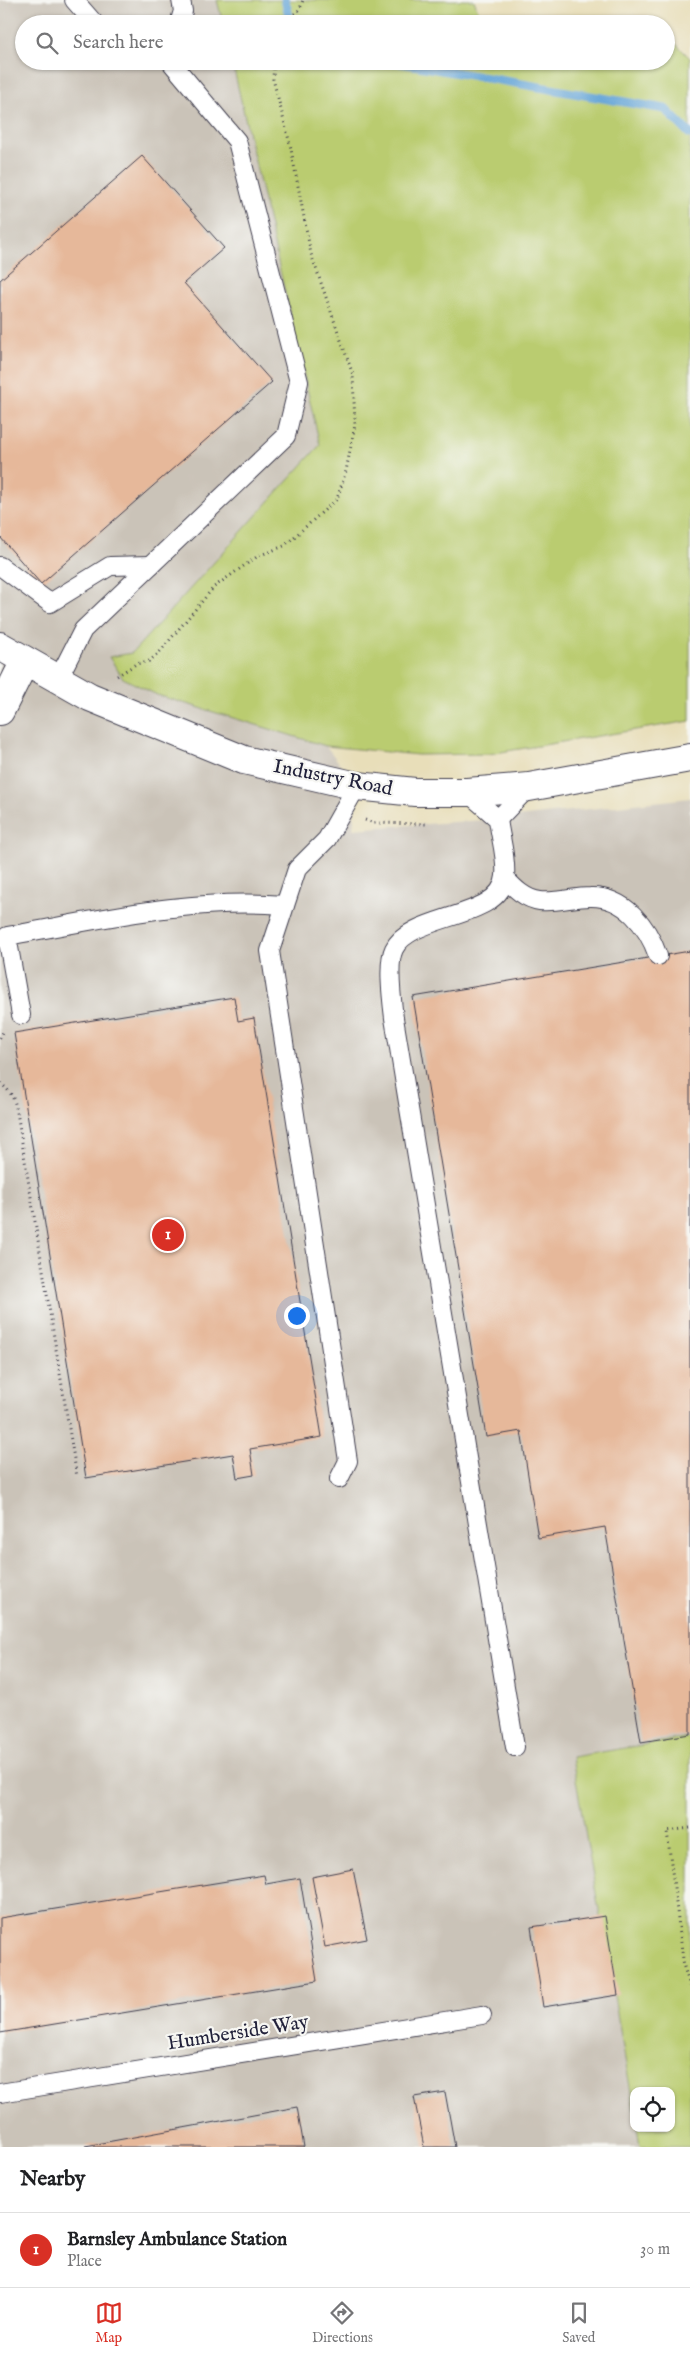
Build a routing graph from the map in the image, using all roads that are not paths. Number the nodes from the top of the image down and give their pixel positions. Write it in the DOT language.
graph roads {
  1 [pos="74,0"];
  2 [pos="181,0"];
  3 [pos="87,15"];
  4 [pos="182,15"];
  5 [pos="178,70"];
  6 [pos="151,565"];
  7 [pos="0,566"];
  8 [pos="0,646"];
  9 [pos="25,661"];
  10 [pos="58,679"];
  11 [pos="0,711"];
  12 [pos="690,758"];
  13 [pos="357,786"];
  14 [pos="529,786"];
  15 [pos="467,792"];
  16 [pos="498,819"];
  17 [pos="505,878"];
  18 [pos="285,905"];
  19 [pos="658,956"];
  20 [pos="22,1015"];
  21 [pos="339,1479"];
  22 [pos="516,1747"];
  23 [pos="482,2015"];
  24 [pos="0,2093"];
  1 -- 3 [label="lane"];
  2 -- 4 [label="lane"];
  5 -- 6 [label="lane"];
  6 -- 7 [label="lane"];
  6 -- 10 [label="lane"];
  8 -- 9 [label="street, Industry Road"];
  9 -- 10 [label="street, Industry Road"];
  9 -- 11 [label="street"];
  10 -- 13 [label="street, Industry Road"];
  12 -- 14 [label="street, Industry Road"];
  13 -- 15 [label="street, Industry Road"];
  13 -- 18 [label="lane"];
  14 -- 15 [label="street, Industry Road"];
  14 -- 16 [label="lane"];
  15 -- 16 [label="lane"];
  16 -- 17 [label="lane"];
  17 -- 19 [label="lane"];
  17 -- 22 [label="lane"];
  18 -- 20 [label="lane"];
  18 -- 21 [label="lane"];
  23 -- 24 [label="lane, Humberside Way"];
}
